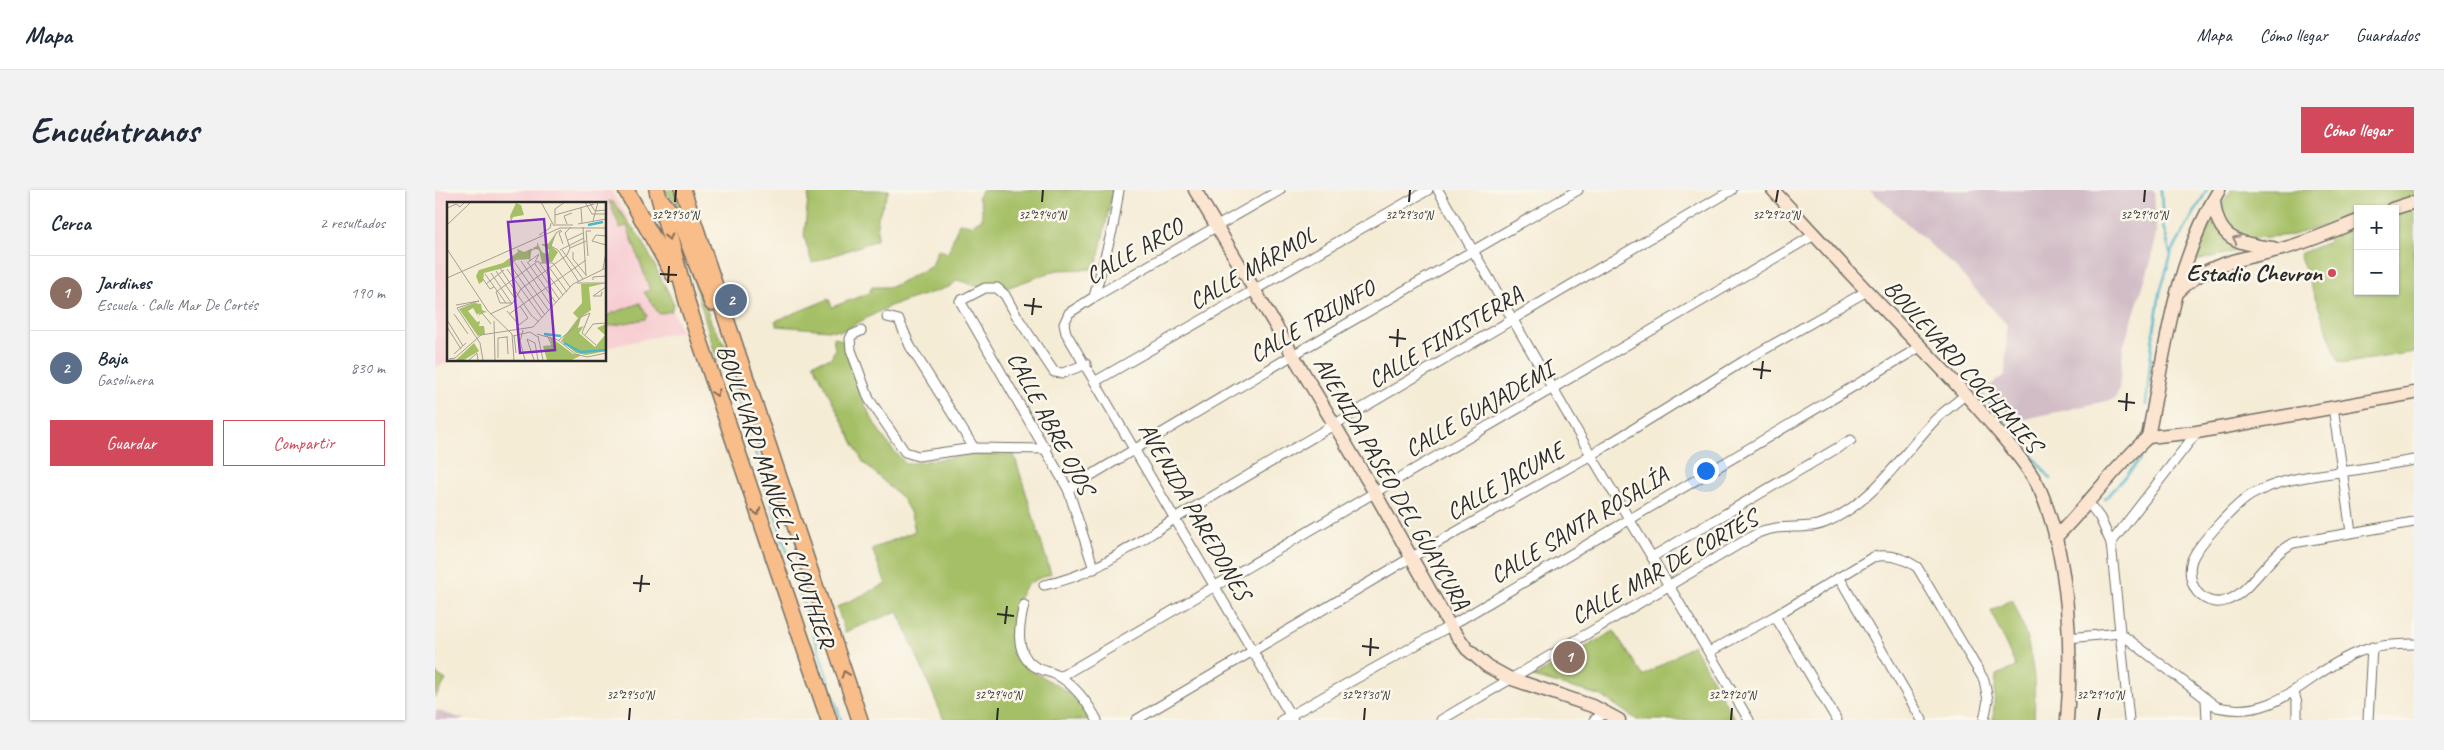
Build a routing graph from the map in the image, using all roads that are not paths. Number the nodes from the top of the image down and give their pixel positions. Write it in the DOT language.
graph roads {
  1 [pos="626,190"];
  2 [pos="683,190"];
  3 [pos="1128,190"];
  4 [pos="1195,190"];
  5 [pos="1280,190"];
  6 [pos="1428,190"];
  7 [pos="1438,190"];
  8 [pos="1578,190"];
  9 [pos="1733,190"];
  10 [pos="1773,190"];
  11 [pos="656,193"];
  12 [pos="1119,193"];
  13 [pos="2217,194"];
  14 [pos="2411,203"];
  15 [pos="2399,207"];
  16 [pos="2354,222"];
  17 [pos="1217,227"];
  18 [pos="1815,235"];
  19 [pos="2283,249"];
  20 [pos="1473,252"];
  21 [pos="1255,290"];
  22 [pos="683,291"];
  23 [pos="1867,291"];
  24 [pos="2176,294"];
  25 [pos="1094,296"];
  26 [pos="887,317"];
  27 [pos="1513,320"];
  28 [pos="1064,321"];
  29 [pos="861,331"];
  30 [pos="731,334"];
  31 [pos="1920,347"];
  32 [pos="1293,355"];
  33 [pos="1086,364"];
  34 [pos="1095,382"];
  35 [pos="1552,389"];
  36 [pos="2414,393"];
  37 [pos="1966,394"];
  38 [pos="2333,407"];
  39 [pos="1335,426"];
  40 [pos="2197,432"];
  41 [pos="2148,437"];
  42 [pos="1851,440"];
  43 [pos="974,448"];
  44 [pos="1047,449"];
  45 [pos="1136,449"];
  46 [pos="1591,455"];
  47 [pos="2414,460"];
  48 [pos="2342,472"];
  49 [pos="1068,489"];
  50 [pos="1375,493"];
  51 [pos="2089,502"];
  52 [pos="1176,518"];
  53 [pos="1629,518"];
  54 [pos="2414,522"];
  55 [pos="2351,532"];
  56 [pos="2055,538"];
  57 [pos="2111,542"];
  58 [pos="1412,557"];
  59 [pos="1652,557"];
  60 [pos="1094,569"];
  61 [pos="1839,577"];
  62 [pos="1044,585"];
  63 [pos="1668,585"];
  64 [pos="1215,586"];
  65 [pos="1024,605"];
  66 [pos="1775,616"];
  67 [pos="1450,626"];
  68 [pos="2120,633"];
  69 [pos="2068,638"];
  70 [pos="2414,644"];
  71 [pos="2372,648"];
  72 [pos="1254,652"];
  73 [pos="1709,652"];
  74 [pos="1061,677"];
  75 [pos="1509,678"];
  76 [pos="2294,693"];
  77 [pos="2206,699"];
  78 [pos="1607,712"];
  79 [pos="1292,717"];
  80 [pos="829,720"];
  81 [pos="860,720"];
  82 [pos="1097,720"];
  83 [pos="1136,720"];
  84 [pos="1282,720"];
  85 [pos="1441,720"];
  86 [pos="1594,720"];
  87 [pos="1619,720"];
  88 [pos="1749,720"];
  89 [pos="1837,720"];
  90 [pos="1922,720"];
  91 [pos="1984,720"];
  92 [pos="2067,720"];
  93 [pos="2129,720"];
  94 [pos="2207,720"];
  95 [pos="2297,720"];
  96 [pos="2368,720"];
  1 -- 22 [label="main road"];
  2 -- 30 [label="main road, BOULEVARD MANUEL J. CLOUTHIER"];
  3 -- 12 [label="street"];
  4 -- 17 [label="street, AVENIDA PASEO DEL GUAYCURA"];
  5 -- 17 [label="street, CALLE ARCO"];
  6 -- 21 [label="street, CALLE MÁRMOL"];
  7 -- 20 [label="street"];
  8 -- 20 [label="street, CALLE TRIUNFO"];
  9 -- 27 [label="street, CALLE FINISTERRA"];
  10 -- 18 [label="street, BOULEVARD COCHIMIES"];
  11 -- 22 [label="main road, BOULEVARD MANUEL J. CLOUTHIER, one-way"];
  11 -- 30 [label="main road, BOULEVARD MANUEL J. CLOUTHIER"];
  12 -- 25 [label="street"];
  19 -- 13 [label="street, one-way"];
  13 -- 24 [label="street"];
  14 -- 15 [label="street"];
  16 -- 19 [label="street"];
  17 -- 21 [label="street, AVENIDA PASEO DEL GUAYCURA"];
  17 -- 25 [label="street, CALLE ARCO"];
  18 -- 23 [label="street, BOULEVARD COCHIMIES"];
  18 -- 35 [label="street, CALLE GUAJADEMI"];
  19 -- 24 [label="street"];
  20 -- 27 [label="street"];
  20 -- 32 [label="street, CALLE TRIUNFO"];
  21 -- 32 [label="street, AVENIDA PASEO DEL GUAYCURA"];
  21 -- 34 [label="street, CALLE MÁRMOL"];
  22 -- 80 [label="main road, BOULEVARD MANUEL J. CLOUTHIER, one-way"];
  23 -- 31 [label="street, BOULEVARD COCHIMIES"];
  23 -- 46 [label="street, CALLE JACUME"];
  24 -- 41 [label="street"];
  25 -- 28 [label="street, CALLE ARCO"];
  26 -- 43 [label="street"];
  27 -- 35 [label="street"];
  27 -- 39 [label="street, CALLE FINISTERRA"];
  28 -- 33 [label="street, AVENIDA PAREDONES"];
  29 -- 43 [label="street"];
  81 -- 30 [label="main road, BOULEVARD MANUEL J. CLOUTHIER, one-way"];
  31 -- 37 [label="street, BOULEVARD COCHIMIES"];
  31 -- 53 [label="street, CALLE SANTA ROSALÍA"];
  32 -- 39 [label="street, AVENIDA PASEO DEL GUAYCURA"];
  32 -- 45 [label="street, CALLE TRIUNFO"];
  33 -- 34 [label="street, AVENIDA PAREDONES"];
  33 -- 44 [label="street, CALLE ABRE OJOS"];
  34 -- 45 [label="street, AVENIDA PAREDONES"];
  35 -- 46 [label="street"];
  35 -- 50 [label="street, CALLE GUAJADEMI"];
  36 -- 38 [label="street"];
  37 -- 56 [label="street, BOULEVARD COCHIMIES"];
  37 -- 63 [label="street, CALLE MAR DE CORTÉS"];
  38 -- 40 [label="street"];
  38 -- 48 [label="street"];
  39 -- 50 [label="street, AVENIDA PASEO DEL GUAYCURA"];
  39 -- 52 [label="street, CALLE FINISTERRA"];
  40 -- 41 [label="street"];
  40 -- 57 [label="street"];
  41 -- 51 [label="street"];
  42 -- 59 [label="street"];
  43 -- 44 [label="street"];
  44 -- 49 [label="street, CALLE ABRE OJOS"];
  45 -- 49 [label="street, CALLE TRIUNFO"];
  45 -- 52 [label="street, AVENIDA PAREDONES"];
  46 -- 53 [label="street"];
  46 -- 58 [label="street, CALLE JACUME"];
  47 -- 48 [label="street"];
  48 -- 55 [label="street"];
  48 -- 55 [label="street"];
  49 -- 60 [label="street, CALLE ABRE OJOS"];
  50 -- 58 [label="street, AVENIDA PASEO DEL GUAYCURA"];
  50 -- 64 [label="street, CALLE GUAJADEMI"];
  51 -- 56 [label="street"];
  51 -- 57 [label="street"];
  52 -- 60 [label="street, CALLE FINISTERRA"];
  52 -- 64 [label="street, AVENIDA PAREDONES"];
  53 -- 59 [label="street"];
  53 -- 67 [label="street, CALLE SANTA ROSALÍA"];
  54 -- 55 [label="street"];
  56 -- 69 [label="street, BOULEVARD COCHIMIES"];
  57 -- 68 [label="street"];
  58 -- 67 [label="street, AVENIDA PASEO DEL GUAYCURA"];
  58 -- 72 [label="street, CALLE JACUME"];
  59 -- 63 [label="street"];
  60 -- 62 [label="street, CALLE FINISTERRA"];
  61 -- 66 [label="street"];
  61 -- 90 [label="street"];
  61 -- 91 [label="street"];
  63 -- 73 [label="street"];
  63 -- 75 [label="street, CALLE MAR DE CORTÉS"];
  64 -- 72 [label="street, AVENIDA PAREDONES"];
  64 -- 74 [label="street, CALLE GUAJADEMI"];
  65 -- 74 [label="street"];
  66 -- 73 [label="street"];
  66 -- 89 [label="street"];
  67 -- 75 [label="street, AVENIDA PASEO DEL GUAYCURA"];
  67 -- 79 [label="street, CALLE SANTA ROSALÍA"];
  68 -- 69 [label="street"];
  68 -- 77 [label="street"];
  68 -- 93 [label="street"];
  69 -- 92 [label="street, BOULEVARD COCHIMIES"];
  70 -- 71 [label="street"];
  71 -- 76 [label="street"];
  71 -- 96 [label="street"];
  72 -- 79 [label="street, AVENIDA PAREDONES"];
  72 -- 83 [label="street, CALLE JACUME"];
  73 -- 88 [label="street"];
  74 -- 82 [label="street"];
  75 -- 78 [label="street, AVENIDA PASEO DEL GUAYCURA"];
  75 -- 85 [label="street, CALLE MAR DE CORTÉS"];
  76 -- 77 [label="street"];
  76 -- 95 [label="street"];
  77 -- 94 [label="street"];
  78 -- 86 [label="street"];
  78 -- 87 [label="street, AVENIDA PASEO DEL GUAYCURA"];
  79 -- 84 [label="street, CALLE SANTA ROSALÍA"];
}
